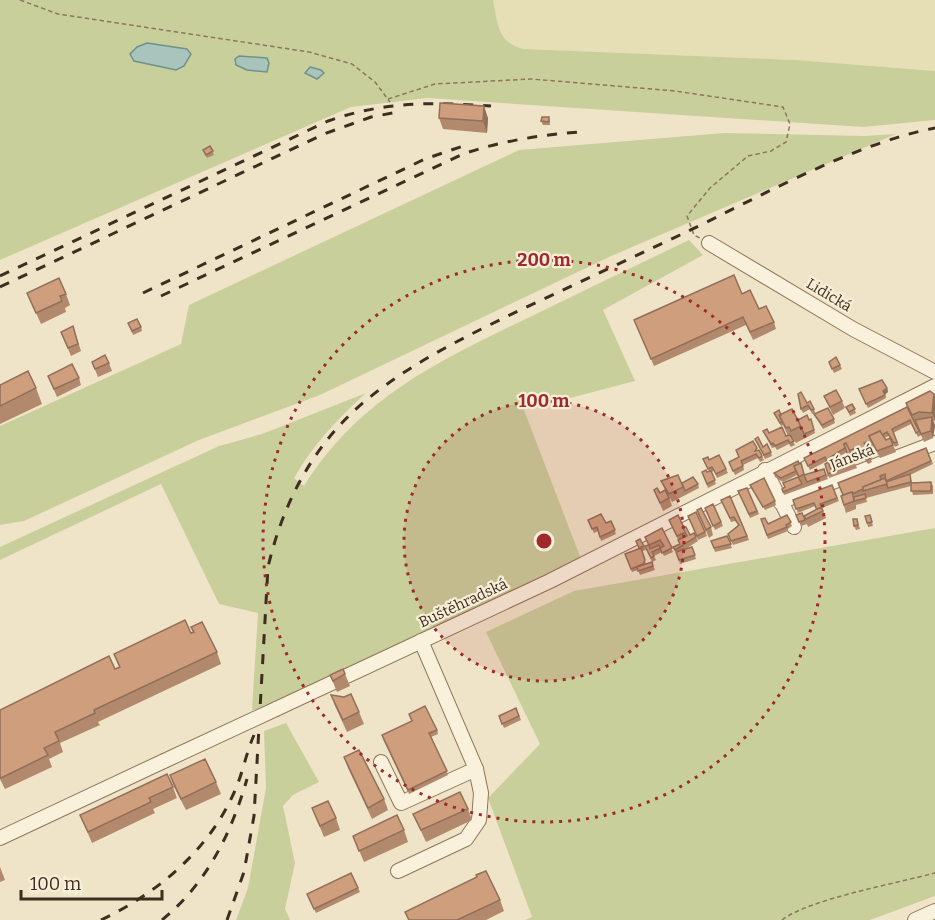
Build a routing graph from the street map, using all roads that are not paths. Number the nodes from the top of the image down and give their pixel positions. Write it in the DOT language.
graph roads {
  1 [pos="709,243"];
  2 [pos="935,372"];
  3 [pos="935,386"];
  4 [pos="935,443"];
  5 [pos="765,470"];
  6 [pos="780,502"];
  7 [pos="794,527"];
  8 [pos="421,641"];
  9 [pos="381,762"];
  10 [pos="476,769"];
  11 [pos="0,838"];
  12 [pos="398,871"];
  13 [pos="935,911"];
  14 [pos="915,920"];
  1 -- 2 [label="street, Lidická"];
  3 -- 5 [label="street, Buštěhradská"];
  4 -- 6 [label="street, Jánská"];
  5 -- 6 [label="street"];
  5 -- 8 [label="street, Buštěhradská"];
  6 -- 7 [label="street"];
  8 -- 10 [label="street"];
  8 -- 11 [label="street, Buštěhradská, bridge"];
  9 -- 10 [label="street"];
  10 -- 12 [label="street"];
  13 -- 14 [label="street"];
}
